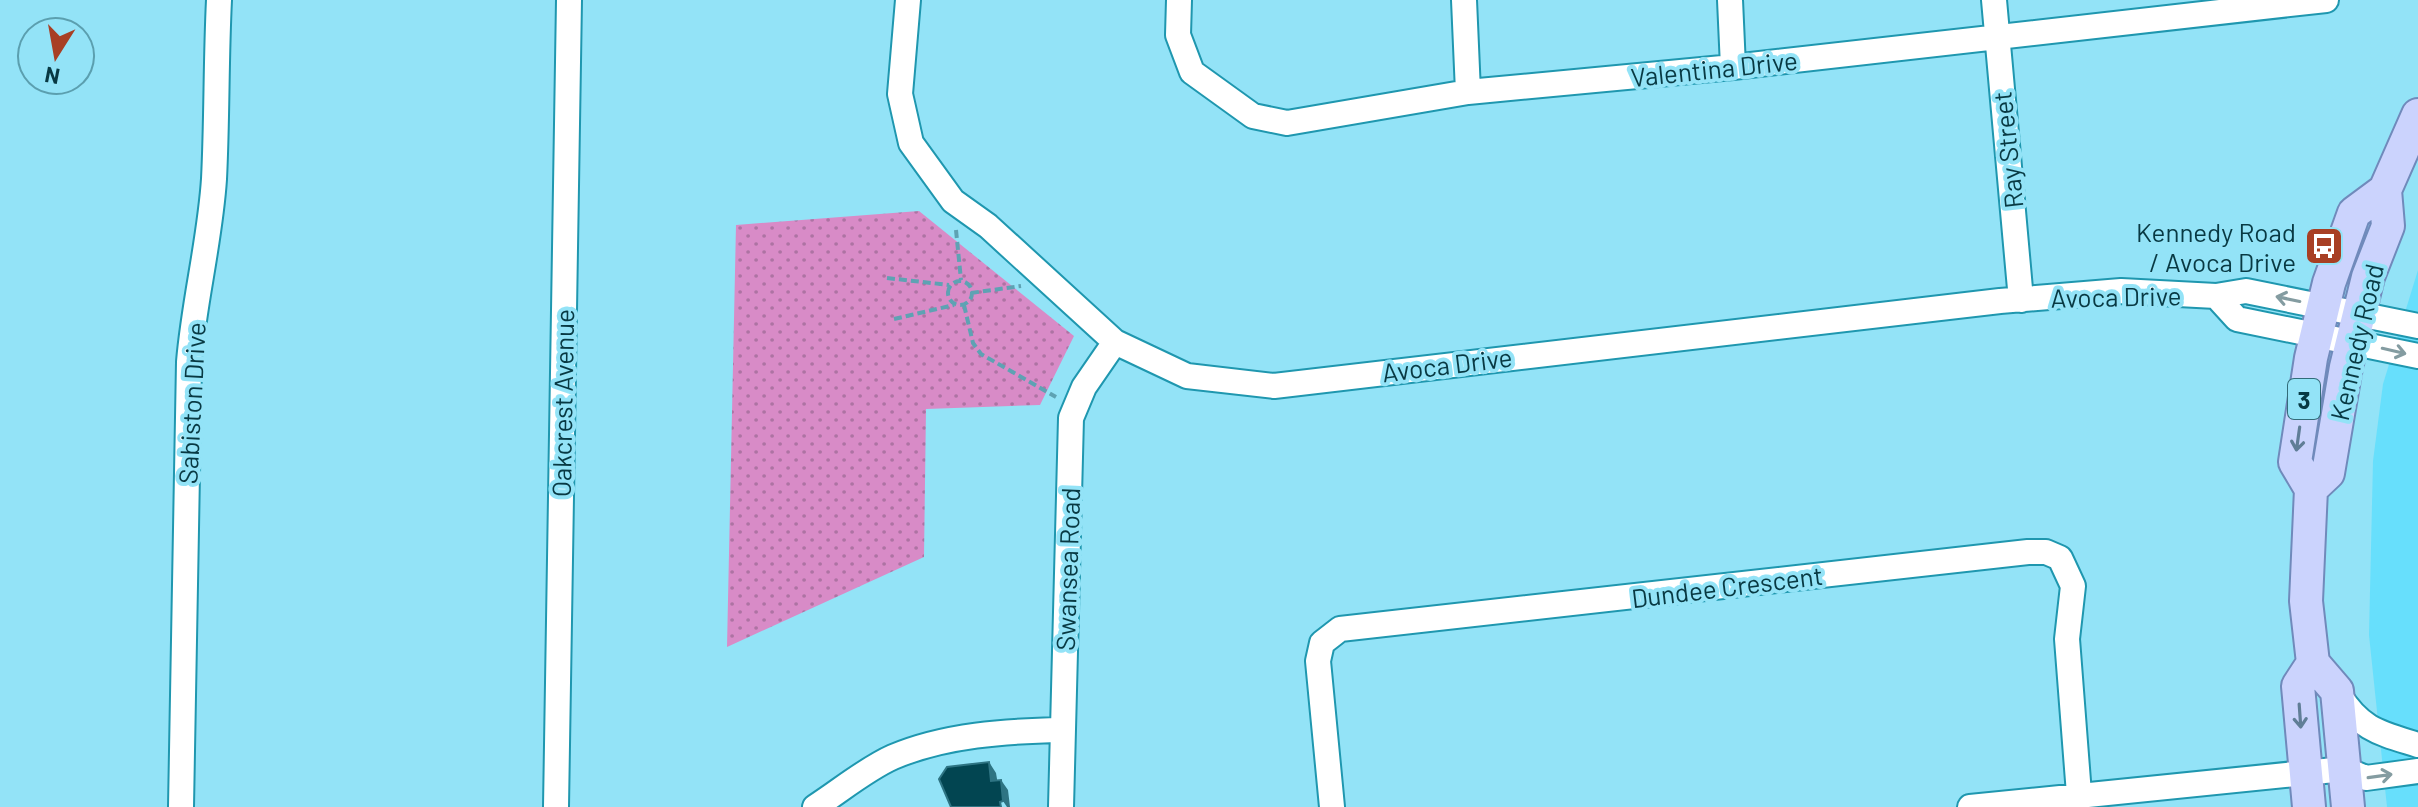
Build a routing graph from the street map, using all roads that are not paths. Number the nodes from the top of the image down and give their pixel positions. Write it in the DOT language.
graph roads {
  1 [pos="219,0"];
  2 [pos="569,0"];
  3 [pos="908,0"];
  4 [pos="1179,0"];
  5 [pos="1464,0"];
  6 [pos="1730,0"];
  7 [pos="1994,0"];
  8 [pos="2326,0"];
  9 [pos="2133,12"];
  10 [pos="1996,38"];
  11 [pos="1733,67"];
  12 [pos="1468,92"];
  13 [pos="2418,115"];
  14 [pos="2385,190"];
  15 [pos="2021,300"];
  16 [pos="2319,321"];
  17 [pos="2418,326"];
  18 [pos="2355,328"];
  19 [pos="1115,342"];
  20 [pos="2418,356"];
  21 [pos="2311,489"];
  22 [pos="2313,663"];
  23 [pos="2337,691"];
  24 [pos="1062,730"];
  25 [pos="2418,745"];
  26 [pos="2344,769"];
  27 [pos="2418,771"];
  28 [pos="2304,773"];
  29 [pos="2080,801"];
  30 [pos="181,807"];
  31 [pos="556,807"];
  32 [pos="815,807"];
  33 [pos="1061,807"];
  34 [pos="1332,807"];
  35 [pos="1970,807"];
  36 [pos="2309,807"];
  37 [pos="2348,807"];
  1 -- 30 [label="street, Sabiston Drive"];
  2 -- 31 [label="street, Oakcrest Avenue"];
  3 -- 19 [label="street, Avoca Drive"];
  4 -- 12 [label="street, Valentina Drive"];
  5 -- 12 [label="street"];
  6 -- 11 [label="street"];
  7 -- 10 [label="street, Ray Street"];
  8 -- 9 [label="street, Valentina Drive"];
  9 -- 10 [label="street, Valentina Drive"];
  10 -- 11 [label="street, Valentina Drive"];
  10 -- 15 [label="street, Ray Street"];
  11 -- 12 [label="street, Valentina Drive"];
  13 -- 14 [label="main road, Kennedy Road / 3"];
  14 -- 16 [label="main road, Kennedy Road / 3"];
  14 -- 18 [label="main road, Kennedy Road / 3"];
  15 -- 16 [label="street, Avoca Drive"];
  15 -- 19 [label="street, Avoca Drive"];
  16 -- 18 [label="street, Avoca Drive"];
  16 -- 21 [label="main road, Kennedy Road / 3, one-way"];
  17 -- 18 [label="street"];
  18 -- 20 [label="street, one-way"];
  18 -- 21 [label="main road, Kennedy Road / 3"];
  19 -- 24 [label="street, Swansea Road"];
  21 -- 22 [label="main road, Kennedy Road / 3"];
  22 -- 23 [label="main road"];
  22 -- 28 [label="main road, Kennedy Road / 3, one-way"];
  23 -- 25 [label="street"];
  23 -- 26 [label="main road"];
  24 -- 32 [label="street"];
  24 -- 33 [label="street, Swansea Road"];
  26 -- 27 [label="street, one-way"];
  26 -- 28 [label="street"];
  26 -- 37 [label="main road"];
  28 -- 29 [label="street"];
  28 -- 36 [label="main road, Kennedy Road / 3"];
  29 -- 34 [label="street, Dundee Crescent"];
  29 -- 35 [label="street"];
}
